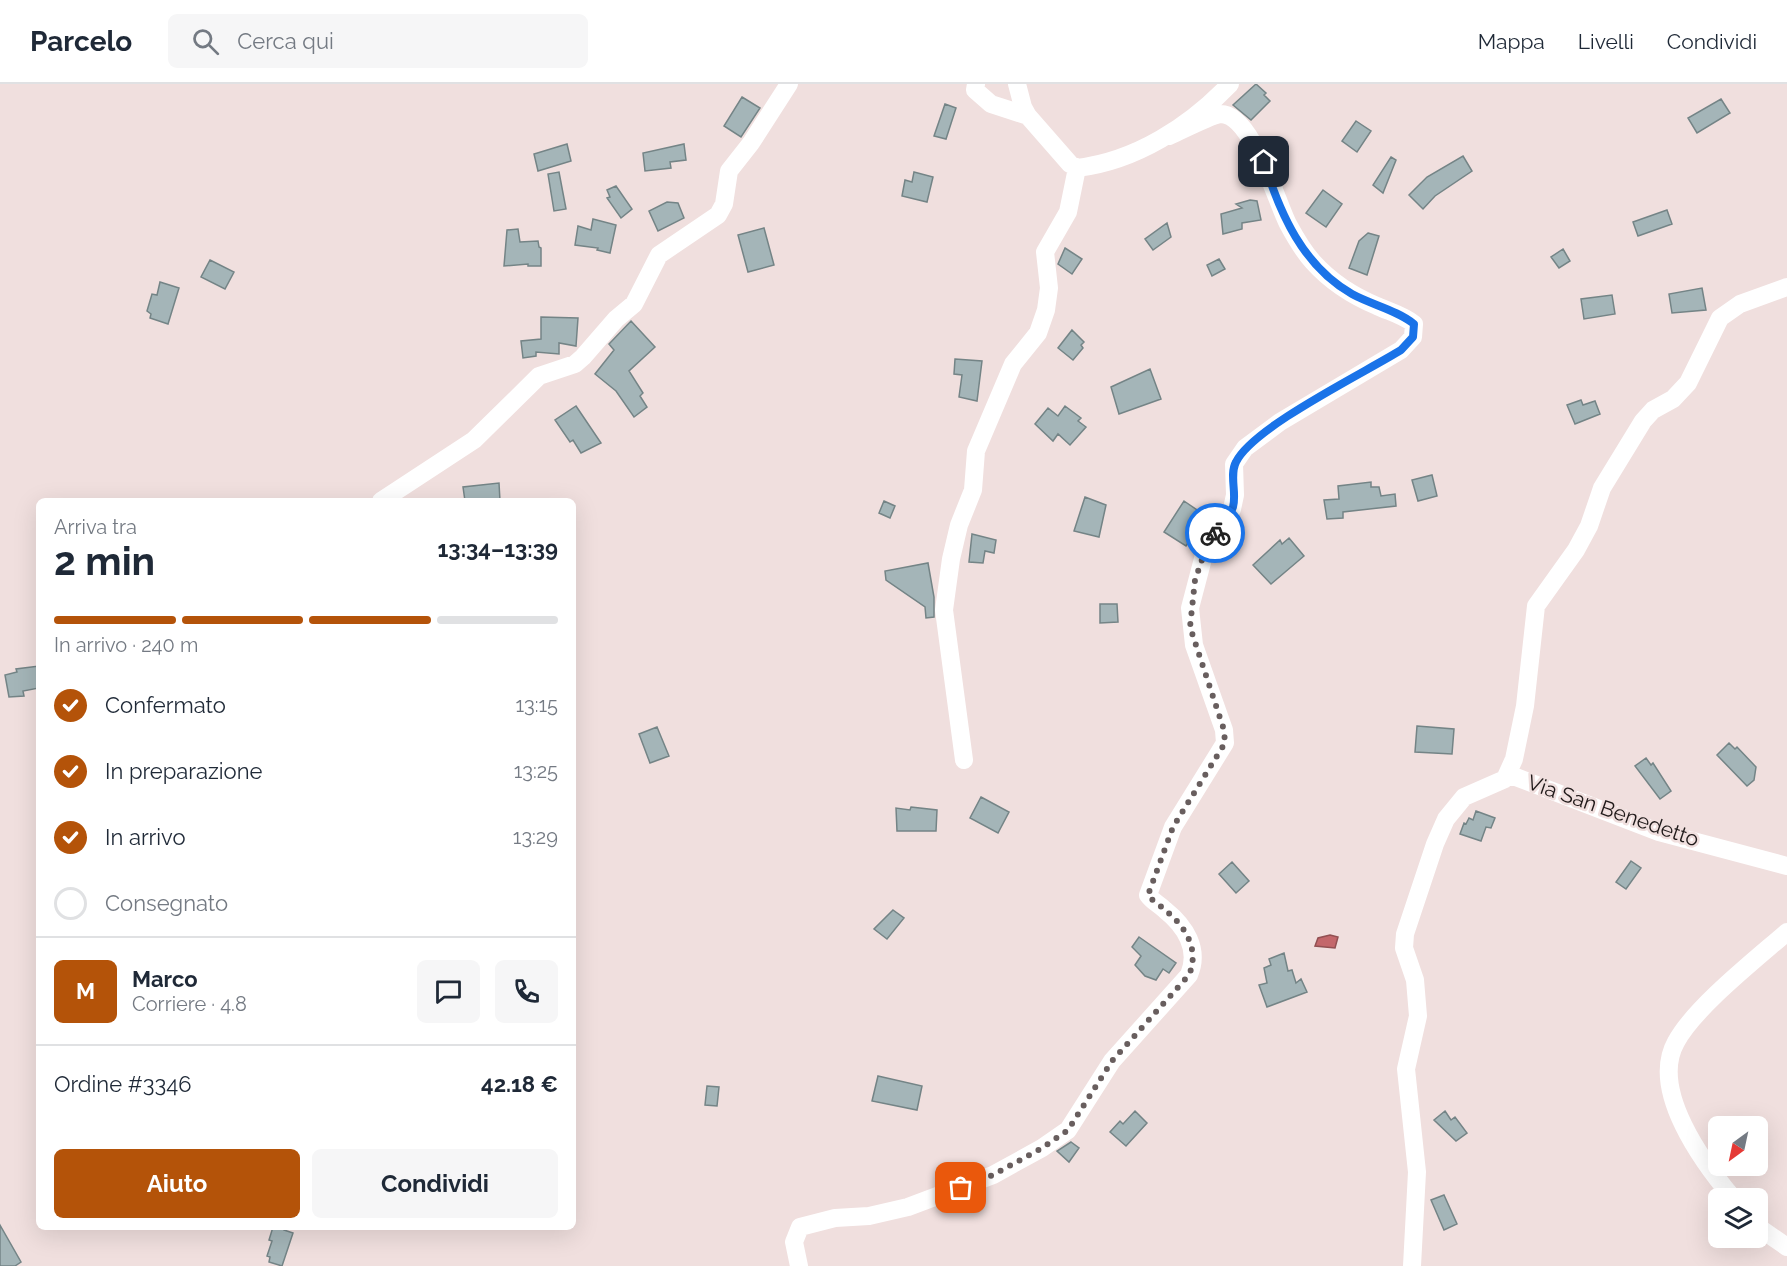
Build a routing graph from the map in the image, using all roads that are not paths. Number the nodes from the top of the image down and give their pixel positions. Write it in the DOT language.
graph roads {
  1 [pos="789,84"];
  2 [pos="976,84"];
  3 [pos="1017,84"];
  4 [pos="1230,84"];
  5 [pos="1028,116"];
  6 [pos="1169,136"];
  7 [pos="1077,168"];
  8 [pos="1787,287"];
  9 [pos="386,498"];
  10 [pos="964,760"];
  11 [pos="1508,774"];
  12 [pos="1787,866"];
  13 [pos="1787,932"];
  14 [pos="1725,1188"];
  15 [pos="1768,1234"];
  16 [pos="1787,1247"];
  17 [pos="1411,1264"];
  18 [pos="799,1266"];
  1 -- 9 [label="street"];
  2 -- 5 [label="street"];
  3 -- 5 [label="street"];
  4 -- 6 [label="street"];
  5 -- 7 [label="street"];
  6 -- 7 [label="street"];
  6 -- 18 [label="street"];
  7 -- 10 [label="street"];
  8 -- 11 [label="street, Via San Benedetto"];
  11 -- 12 [label="street, Via San Benedetto"];
  11 -- 17 [label="street, Via San Benedetto"];
  13 -- 14 [label="street"];
  15 -- 16 [label="street"];
}
